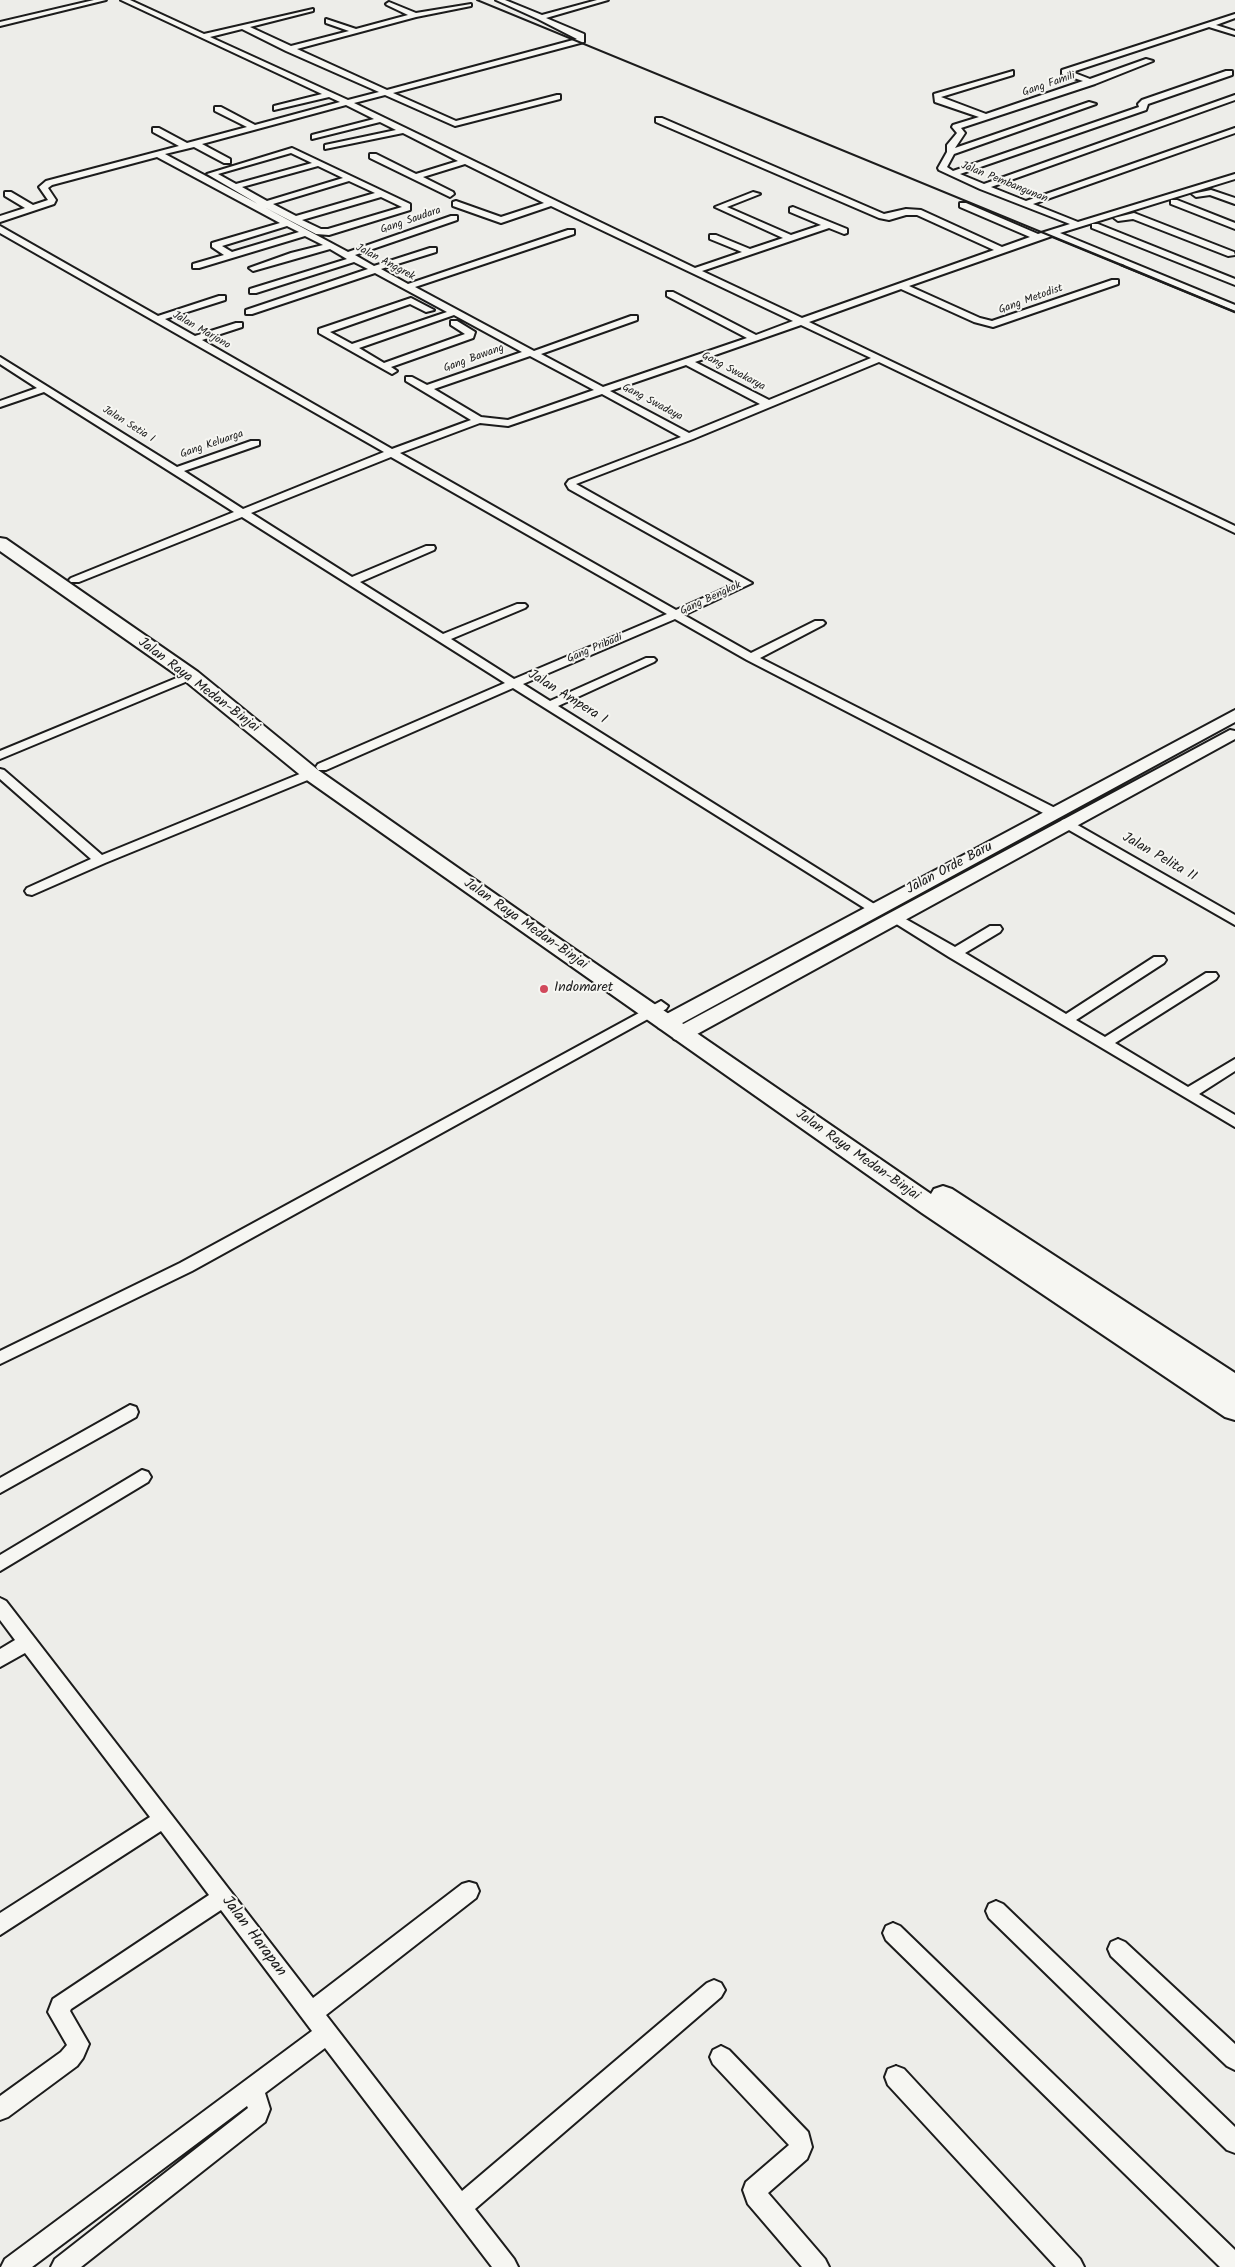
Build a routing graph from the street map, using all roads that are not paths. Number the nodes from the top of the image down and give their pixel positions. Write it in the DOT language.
graph roads {
  1 [pos="103,0"];
  2 [pos="124,0"];
  3 [pos="499,0"];
  4 [pos="605,0"];
  5 [pos="389,4"];
  6 [pos="469,5"];
  7 [pos="311,10"];
  8 [pos="414,16"];
  9 [pos="1235,16"];
  10 [pos="541,17"];
  11 [pos="329,21"];
  12 [pos="0,24"];
  13 [pos="1210,25"];
  14 [pos="243,27"];
  15 [pos="356,31"];
  16 [pos="1235,33"];
  17 [pos="202,37"];
  18 [pos="289,49"];
  19 [pos="1149,62"];
  20 [pos="1010,73"];
  21 [pos="1230,73"];
  22 [pos="1092,82"];
  23 [pos="384,93"];
  24 [pos="329,95"];
  25 [pos="557,97"];
  26 [pos="1235,97"];
  27 [pos="347,103"];
  28 [pos="1092,104"];
  29 [pos="277,108"];
  30 [pos="218,109"];
  31 [pos="987,117"];
  32 [pos="380,120"];
  33 [pos="659,120"];
  34 [pos="956,127"];
  35 [pos="255,128"];
  36 [pos="156,130"];
  37 [pos="402,130"];
  38 [pos="1235,130"];
  39 [pos="316,137"];
  40 [pos="191,145"];
  41 [pos="328,147"];
  42 [pos="951,152"];
  43 [pos="158,154"];
  44 [pos="373,156"];
  45 [pos="228,160"];
  46 [pos="465,162"];
  47 [pos="320,163"];
  48 [pos="952,174"];
  49 [pos="1235,176"];
  50 [pos="415,177"];
  51 [pos="351,178"];
  52 [pos="234,187"];
  53 [pos="983,187"];
  54 [pos="8,194"];
  55 [pos="382,194"];
  56 [pos="450,194"];
  57 [pos="756,194"];
  58 [pos="1235,201"];
  59 [pos="551,203"];
  60 [pos="456,204"];
  61 [pos="1025,204"];
  62 [pos="260,205"];
  63 [pos="963,205"];
  64 [pos="32,209"];
  65 [pos="792,210"];
  66 [pos="454,218"];
  67 [pos="0,219"];
  68 [pos="291,221"];
  69 [pos="384,224"];
  70 [pos="1076,224"];
  71 [pos="828,225"];
  72 [pos="1235,226"];
  73 [pos="0,229"];
  74 [pos="844,231"];
  75 [pos="571,232"];
  76 [pos="306,233"];
  77 [pos="1053,233"];
  78 [pos="713,237"];
  79 [pos="1038,237"];
  80 [pos="791,238"];
  81 [pos="328,245"];
  82 [pos="433,250"];
  83 [pos="1002,250"];
  84 [pos="749,252"];
  85 [pos="1233,253"];
  86 [pos="230,255"];
  87 [pos="351,257"];
  88 [pos="196,266"];
  89 [pos="253,268"];
  90 [pos="1197,268"];
  91 [pos="374,269"];
  92 [pos="695,271"];
  93 [pos="1115,282"];
  94 [pos="1235,282"];
  95 [pos="900,285"];
  96 [pos="407,287"];
  97 [pos="253,291"];
  98 [pos="670,294"];
  99 [pos="222,298"];
  100 [pos="1235,308"];
  101 [pos="249,312"];
  102 [pos="454,312"];
  103 [pos="442,316"];
  104 [pos="634,318"];
  105 [pos="157,319"];
  106 [pos="800,322"];
  107 [pos="239,325"];
  108 [pos="756,338"];
  109 [pos="193,340"];
  110 [pos="351,348"];
  111 [pos="531,353"];
  112 [pos="879,358"];
  113 [pos="0,360"];
  114 [pos="686,361"];
  115 [pos="384,366"];
  116 [pos="395,373"];
  117 [pos="409,379"];
  118 [pos="46,388"];
  119 [pos="426,389"];
  120 [pos="602,391"];
  121 [pos="0,404"];
  122 [pos="768,404"];
  123 [pos="479,420"];
  124 [pos="689,437"];
  125 [pos="255,443"];
  126 [pos="391,453"];
  127 [pos="177,470"];
  128 [pos="244,512"];
  129 [pos="0,528"];
  130 [pos="1235,530"];
  131 [pos="0,543"];
  132 [pos="430,548"];
  133 [pos="75,580"];
  134 [pos="352,580"];
  135 [pos="521,606"];
  136 [pos="676,615"];
  137 [pos="819,623"];
  138 [pos="444,638"];
  139 [pos="751,658"];
  140 [pos="650,660"];
  141 [pos="191,676"];
  142 [pos="514,683"];
  143 [pos="550,705"];
  144 [pos="1235,716"];
  145 [pos="1235,732"];
  146 [pos="0,755"];
  147 [pos="1165,761"];
  148 [pos="316,770"];
  149 [pos="0,773"];
  150 [pos="1060,818"];
  151 [pos="100,860"];
  152 [pos="32,891"];
  153 [pos="874,910"];
  154 [pos="895,917"];
  155 [pos="1235,921"];
  156 [pos="995,929"];
  157 [pos="954,954"];
  158 [pos="1159,960"];
  159 [pos="1212,976"];
  160 [pos="671,1020"];
  161 [pos="1065,1021"];
  162 [pos="1104,1044"];
  163 [pos="1235,1064"];
  164 [pos="1188,1094"];
  165 [pos="1235,1122"];
  166 [pos="0,1358"];
  167 [pos="1235,1387"];
  168 [pos="1235,1409"];
  169 [pos="130,1412"];
  170 [pos="142,1477"];
  171 [pos="0,1486"];
  172 [pos="0,1564"];
  173 [pos="0,1606"];
  174 [pos="27,1642"];
  175 [pos="0,1659"];
  176 [pos="163,1819"];
  177 [pos="469,1891"];
  178 [pos="223,1898"];
  179 [pos="996,1911"];
  180 [pos="0,1925"];
  181 [pos="893,1933"];
  182 [pos="1118,1948"];
  183 [pos="714,1990"];
  184 [pos="311,2013"];
  185 [pos="327,2033"];
  186 [pos="720,2057"];
  187 [pos="1235,2059"];
  188 [pos="896,2077"];
  189 [pos="252,2088"];
  190 [pos="0,2109"];
  191 [pos="1235,2142"];
  192 [pos="460,2207"];
  193 [pos="1235,2266"];
  194 [pos="13,2267"];
  195 [pos="64,2267"];
  196 [pos="506,2267"];
  197 [pos="817,2267"];
  198 [pos="1072,2267"];
  1 -- 12 [label="street"];
  2 -- 17 [label="street"];
  3 -- 10 [label="street"];
  4 -- 10 [label="street"];
  5 -- 8 [label="street"];
  6 -- 8 [label="street"];
  7 -- 14 [label="street"];
  8 -- 15 [label="street"];
  9 -- 13 [label="street"];
  10 -- 23 [label="street"];
  11 -- 15 [label="street"];
  13 -- 16 [label="street"];
  13 -- 22 [label="street"];
  14 -- 17 [label="street"];
  14 -- 18 [label="street"];
  15 -- 18 [label="street"];
  17 -- 24 [label="street"];
  18 -- 23 [label="street"];
  19 -- 22 [label="street, Gang Famili"];
  20 -- 31 [label="street"];
  21 -- 48 [label="street"];
  22 -- 31 [label="street, Gang Famili"];
  23 -- 25 [label="street"];
  23 -- 27 [label="street"];
  24 -- 27 [label="street"];
  24 -- 29 [label="street"];
  26 -- 53 [label="street"];
  27 -- 32 [label="street"];
  27 -- 35 [label="street"];
  28 -- 42 [label="street"];
  30 -- 35 [label="street"];
  31 -- 34 [label="street, Gang Famili"];
  32 -- 37 [label="street"];
  32 -- 39 [label="street"];
  33 -- 83 [label="street"];
  34 -- 42 [label="street, Jalan Pembangunan"];
  35 -- 40 [label="street"];
  36 -- 40 [label="street"];
  37 -- 41 [label="street"];
  37 -- 46 [label="street"];
  38 -- 61 [label="street"];
  40 -- 43 [label="street"];
  40 -- 45 [label="street"];
  42 -- 48 [label="street, Jalan Pembangunan"];
  43 -- 62 [label="street, Jalan Anggrek"];
  43 -- 64 [label="street"];
  44 -- 50 [label="street"];
  46 -- 50 [label="street"];
  46 -- 59 [label="street"];
  47 -- 51 [label="street"];
  47 -- 52 [label="street"];
  47 -- 52 [label="street"];
  48 -- 53 [label="street, Jalan Pembangunan"];
  49 -- 70 [label="street"];
  50 -- 56 [label="street"];
  51 -- 55 [label="street"];
  51 -- 62 [label="street"];
  52 -- 62 [label="street"];
  53 -- 61 [label="street, Jalan Pembangunan"];
  54 -- 64 [label="street"];
  55 -- 68 [label="street"];
  55 -- 68 [label="street"];
  57 -- 80 [label="street"];
  58 -- 72 [label="street"];
  59 -- 60 [label="street"];
  59 -- 92 [label="street"];
  61 -- 70 [label="street, Jalan Pembangunan"];
  62 -- 68 [label="street, Jalan Anggrek"];
  63 -- 79 [label="street"];
  64 -- 67 [label="street"];
  65 -- 71 [label="street"];
  66 -- 87 [label="street, Gang Saudara"];
  68 -- 76 [label="street, Jalan Anggrek"];
  68 -- 86 [label="street"];
  69 -- 81 [label="street"];
  70 -- 77 [label="street"];
  71 -- 74 [label="street"];
  71 -- 80 [label="street"];
  73 -- 105 [label="street, Jalan Marjono"];
  75 -- 96 [label="street"];
  76 -- 81 [label="street, Jalan Anggrek"];
  76 -- 86 [label="street"];
  77 -- 79 [label="street"];
  77 -- 100 [label="street"];
  78 -- 84 [label="street"];
  79 -- 83 [label="street"];
  80 -- 84 [label="street"];
  81 -- 87 [label="street, Jalan Anggrek"];
  81 -- 89 [label="street"];
  82 -- 91 [label="street"];
  83 -- 95 [label="street"];
  84 -- 92 [label="street"];
  85 -- 90 [label="street"];
  85 -- 90 [label="street"];
  86 -- 88 [label="street"];
  87 -- 91 [label="street, Jalan Anggrek"];
  87 -- 97 [label="street, Gang Saudara"];
  90 -- 94 [label="street"];
  91 -- 96 [label="street, Jalan Anggrek"];
  91 -- 101 [label="street"];
  92 -- 106 [label="street"];
  93 -- 95 [label="street, Gang Metodist"];
  95 -- 106 [label="street"];
  96 -- 102 [label="street, Jalan Anggrek"];
  98 -- 108 [label="street"];
  99 -- 105 [label="street"];
  102 -- 103 [label="street"];
  102 -- 111 [label="street, Jalan Anggrek"];
  103 -- 110 [label="street"];
  103 -- 110 [label="street"];
  103 -- 115 [label="street"];
  104 -- 111 [label="street, Gang Bawang"];
  105 -- 109 [label="street, Jalan Marjono"];
  106 -- 108 [label="street"];
  106 -- 112 [label="street"];
  107 -- 109 [label="street"];
  108 -- 114 [label="street"];
  109 -- 126 [label="street, Jalan Marjono"];
  110 -- 115 [label="street"];
  111 -- 119 [label="street, Gang Bawang"];
  111 -- 120 [label="street, Jalan Anggrek"];
  112 -- 122 [label="street"];
  112 -- 130 [label="street"];
  113 -- 118 [label="street, Jalan Setia I"];
  114 -- 120 [label="street"];
  114 -- 122 [label="street, Gang Swakarya"];
  115 -- 116 [label="street"];
  117 -- 119 [label="street"];
  118 -- 121 [label="street"];
  118 -- 127 [label="street, Jalan Setia I"];
  119 -- 123 [label="street"];
  120 -- 123 [label="street"];
  120 -- 124 [label="street, Gang Swadaya"];
  122 -- 124 [label="street"];
  123 -- 126 [label="street"];
  124 -- 136 [label="street, Gang Bengkok"];
  125 -- 127 [label="street, Gang Keluarga"];
  126 -- 128 [label="street"];
  126 -- 136 [label="street, Jalan Marjono"];
  127 -- 128 [label="street, Jalan Setia I"];
  128 -- 133 [label="street"];
  128 -- 134 [label="street, Jalan Ampera I"];
  129 -- 133 [label="highway, Jalan Raya Medan-Binjai"];
  131 -- 141 [label="highway, Jalan Raya Medan-Binjai"];
  132 -- 134 [label="street"];
  133 -- 148 [label="highway, Jalan Raya Medan-Binjai"];
  134 -- 138 [label="street, Jalan Ampera I"];
  135 -- 138 [label="street"];
  136 -- 139 [label="street, Jalan Marjono"];
  136 -- 142 [label="street, Gang Pribadi"];
  137 -- 139 [label="street"];
  138 -- 142 [label="street, Jalan Ampera I"];
  139 -- 150 [label="street, Jalan Pelita II"];
  140 -- 143 [label="street"];
  141 -- 146 [label="street"];
  141 -- 148 [label="highway, Jalan Raya Medan-Binjai"];
  142 -- 143 [label="street, Jalan Ampera I"];
  142 -- 148 [label="street, Gang Pribadi"];
  143 -- 153 [label="street, Jalan Ampera I"];
  144 -- 147 [label="main road, Jalan Orde Baru"];
  145 -- 147 [label="main road, Jalan Orde Baru"];
  147 -- 150 [label="main road, Jalan Orde Baru"];
  148 -- 151 [label="street, Gang Pribadi"];
  148 -- 160 [label="highway, Jalan Raya Medan-Binjai"];
  149 -- 151 [label="street"];
  150 -- 153 [label="main road, Jalan Orde Baru"];
  150 -- 154 [label="main road, Jalan Orde Baru"];
  150 -- 155 [label="street, Jalan Pelita II"];
  151 -- 152 [label="street, Gang Pribadi"];
  153 -- 160 [label="main road, Jalan Orde Baru"];
  154 -- 157 [label="street"];
  154 -- 160 [label="main road, Jalan Orde Baru"];
  156 -- 157 [label="street"];
  157 -- 161 [label="street"];
  158 -- 161 [label="street"];
  159 -- 162 [label="street"];
  160 -- 166 [label="street"];
  160 -- 167 [label="highway, Jalan Raya Medan-Binjai"];
  160 -- 168 [label="highway, Jalan Raya Medan-Binjai"];
  161 -- 162 [label="street"];
  162 -- 164 [label="street"];
  163 -- 164 [label="street"];
  164 -- 165 [label="street"];
  169 -- 171 [label="street"];
  170 -- 172 [label="street"];
  173 -- 174 [label="street, Jalan Harapan"];
  174 -- 175 [label="street"];
  174 -- 176 [label="street, Jalan Harapan"];
  176 -- 178 [label="street, Jalan Harapan"];
  176 -- 180 [label="street"];
  177 -- 184 [label="street"];
  178 -- 184 [label="street, Jalan Harapan"];
  178 -- 190 [label="street"];
  179 -- 191 [label="street"];
  181 -- 193 [label="street"];
  182 -- 187 [label="street"];
  183 -- 192 [label="street"];
  184 -- 185 [label="street, Jalan Harapan"];
  185 -- 189 [label="street"];
  185 -- 192 [label="street, Jalan Harapan"];
  186 -- 197 [label="street"];
  188 -- 198 [label="street"];
  189 -- 194 [label="street"];
  189 -- 195 [label="street"];
  192 -- 196 [label="street, Jalan Harapan"];
}
